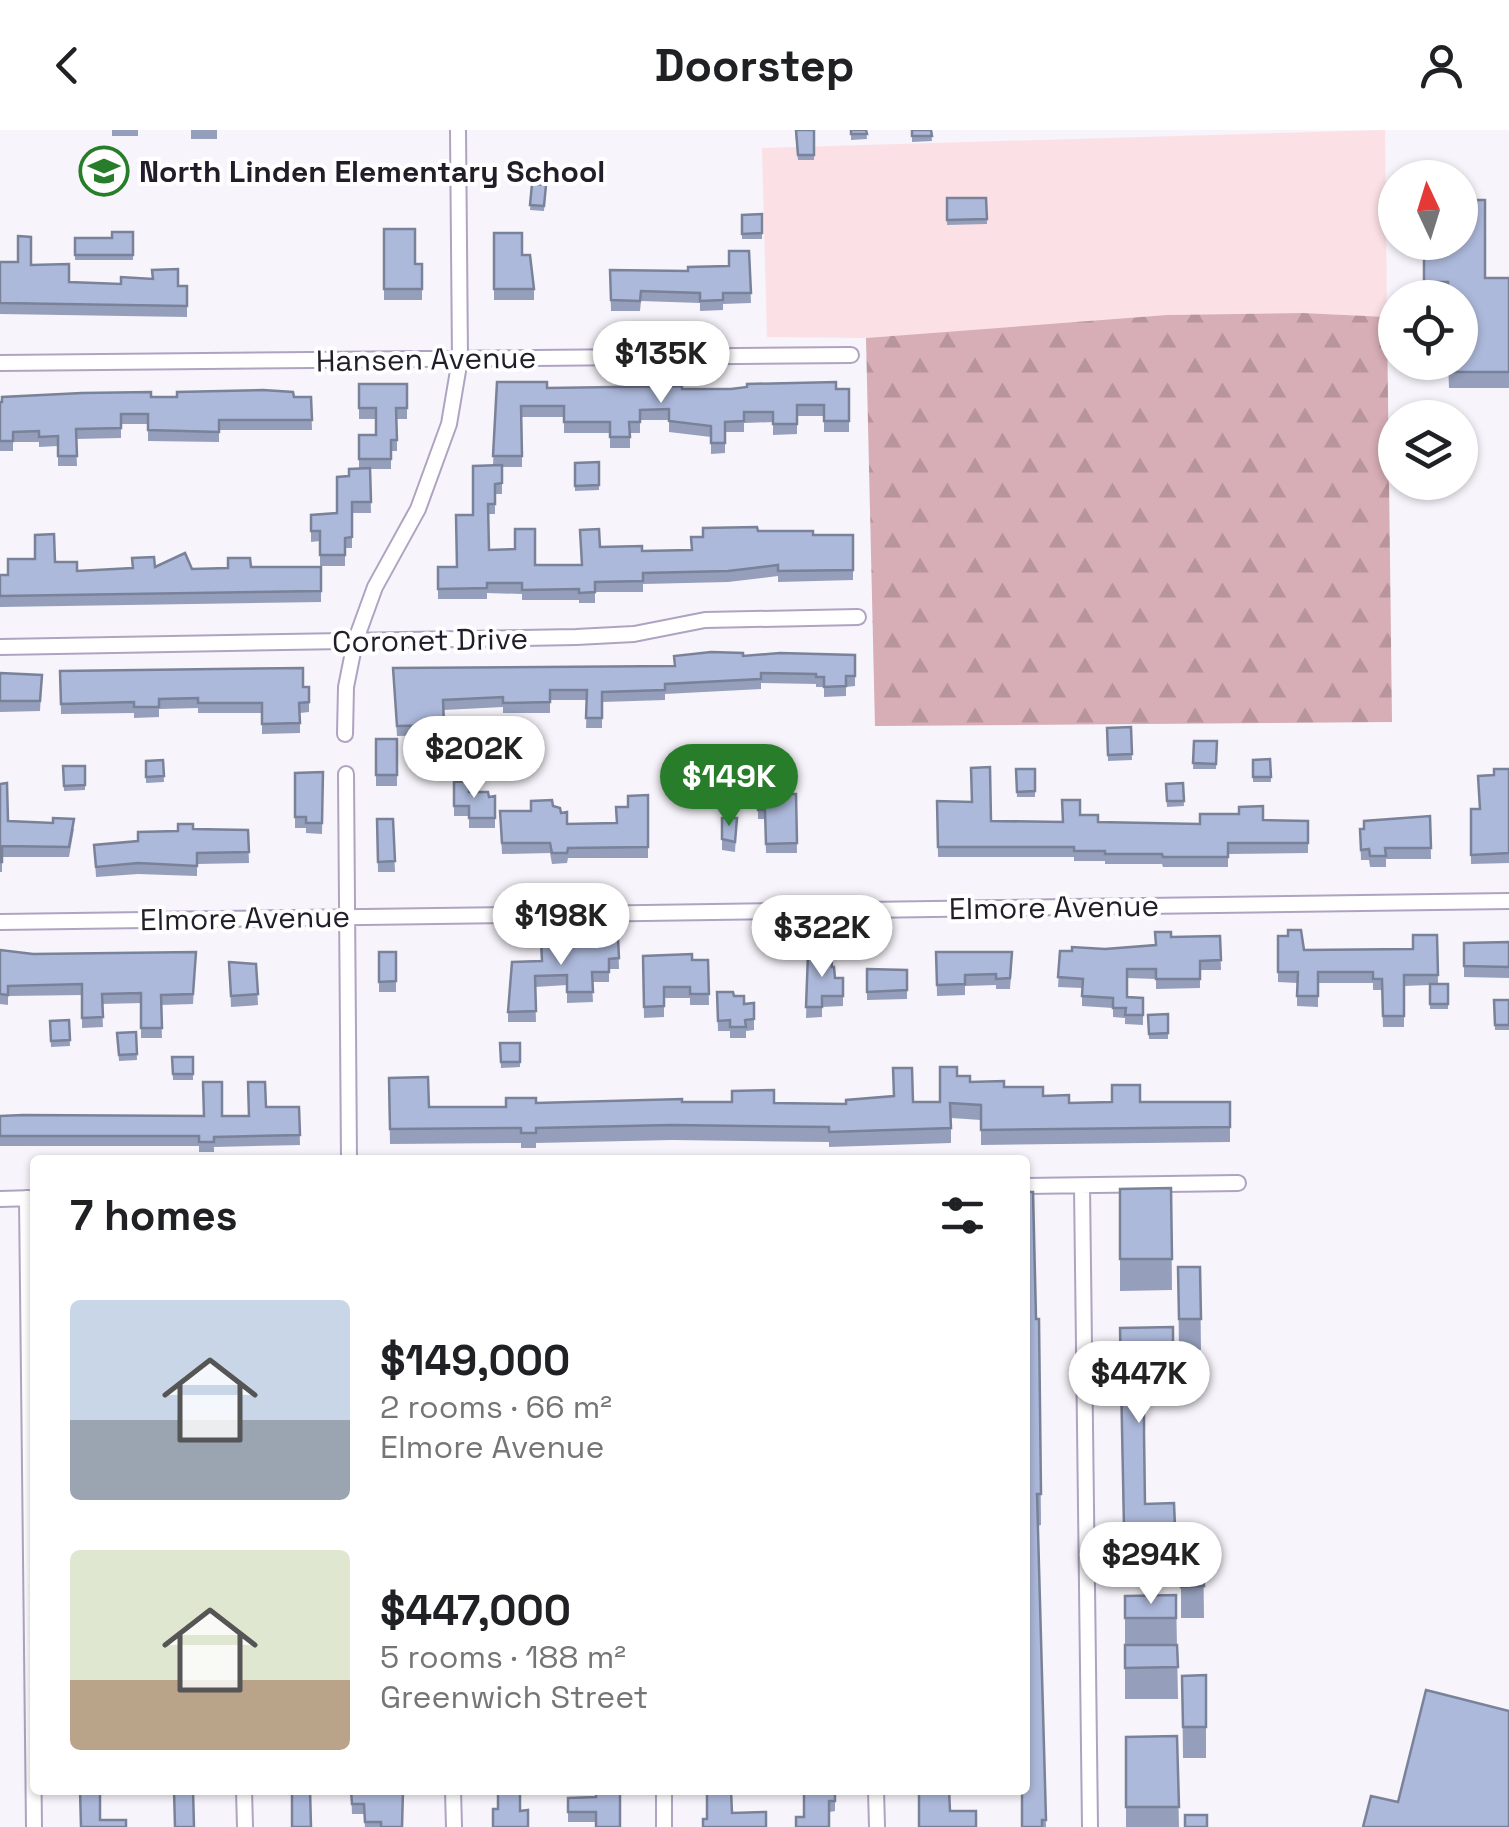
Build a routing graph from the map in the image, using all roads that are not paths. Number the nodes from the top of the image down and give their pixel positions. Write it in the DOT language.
graph roads {
  1 [pos="458,130"];
  2 [pos="851,354"];
  3 [pos="460,359"];
  4 [pos="0,363"];
  5 [pos="858,617"];
  6 [pos="355,642"];
  7 [pos="0,647"];
  8 [pos="346,734"];
  9 [pos="346,774"];
  10 [pos="1509,901"];
  11 [pos="350,916"];
  12 [pos="0,922"];
  13 [pos="350,1155"];
  14 [pos="1238,1182"];
  15 [pos="1030,1186"];
  16 [pos="1082,1186"];
  17 [pos="30,1198"];
  18 [pos="0,1199"];
  19 [pos="34,1795"];
  20 [pos="244,1795"];
  21 [pos="453,1795"];
  22 [pos="664,1795"];
  23 [pos="876,1795"];
  24 [pos="34,1827"];
  25 [pos="245,1827"];
  26 [pos="454,1827"];
  27 [pos="664,1827"];
  28 [pos="876,1827"];
  29 [pos="1090,1827"];
  1 -- 3 [label="street"];
  2 -- 3 [label="street, Hansen Avenue"];
  3 -- 4 [label="street, Hansen Avenue"];
  3 -- 6 [label="street"];
  5 -- 6 [label="street, Coronet Drive"];
  6 -- 7 [label="street, Coronet Drive"];
  6 -- 8 [label="street"];
  9 -- 11 [label="street"];
  10 -- 11 [label="street, Elmore Avenue"];
  11 -- 12 [label="street, Elmore Avenue"];
  11 -- 13 [label="street"];
  14 -- 16 [label="street"];
  15 -- 16 [label="street"];
  16 -- 29 [label="street"];
  17 -- 18 [label="street"];
  19 -- 24 [label="street"];
  20 -- 25 [label="street"];
  21 -- 26 [label="street"];
  22 -- 27 [label="street"];
  23 -- 28 [label="street"];
}
